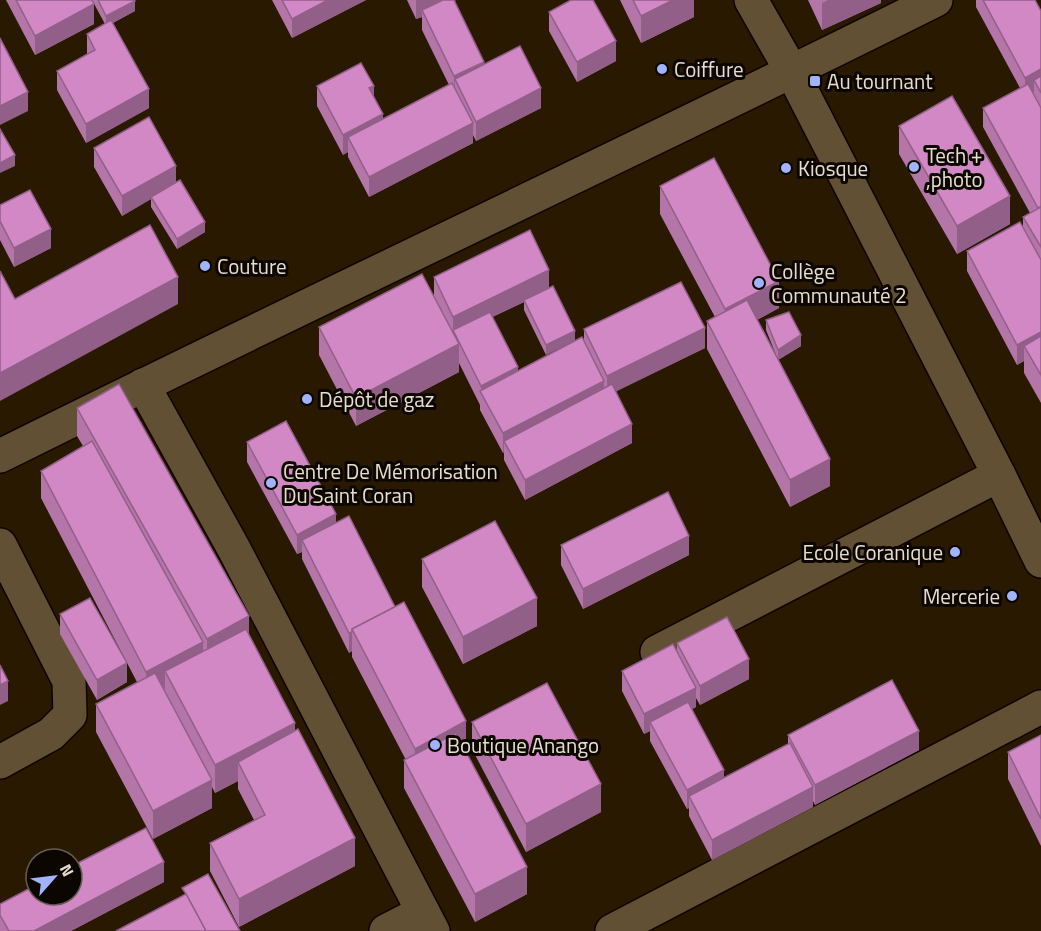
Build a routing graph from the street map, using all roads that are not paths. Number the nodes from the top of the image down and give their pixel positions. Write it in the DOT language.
graph roads {
  1 [pos="752,0"];
  2 [pos="936,0"];
  3 [pos="792,72"];
  4 [pos="143,385"];
  5 [pos="0,456"];
  6 [pos="999,475"];
  7 [pos="0,545"];
  8 [pos="1041,561"];
  9 [pos="657,652"];
  10 [pos="1041,707"];
  11 [pos="0,762"];
  12 [pos="428,922"];
  13 [pos="386,931"];
  14 [pos="612,931"];
  1 -- 3 [label="street"];
  2 -- 3 [label="street"];
  3 -- 4 [label="street"];
  3 -- 6 [label="street"];
  4 -- 5 [label="street"];
  4 -- 12 [label="street"];
  6 -- 8 [label="street"];
  6 -- 9 [label="street"];
  7 -- 11 [label="street"];
  10 -- 14 [label="street"];
  12 -- 13 [label="street"];
}
